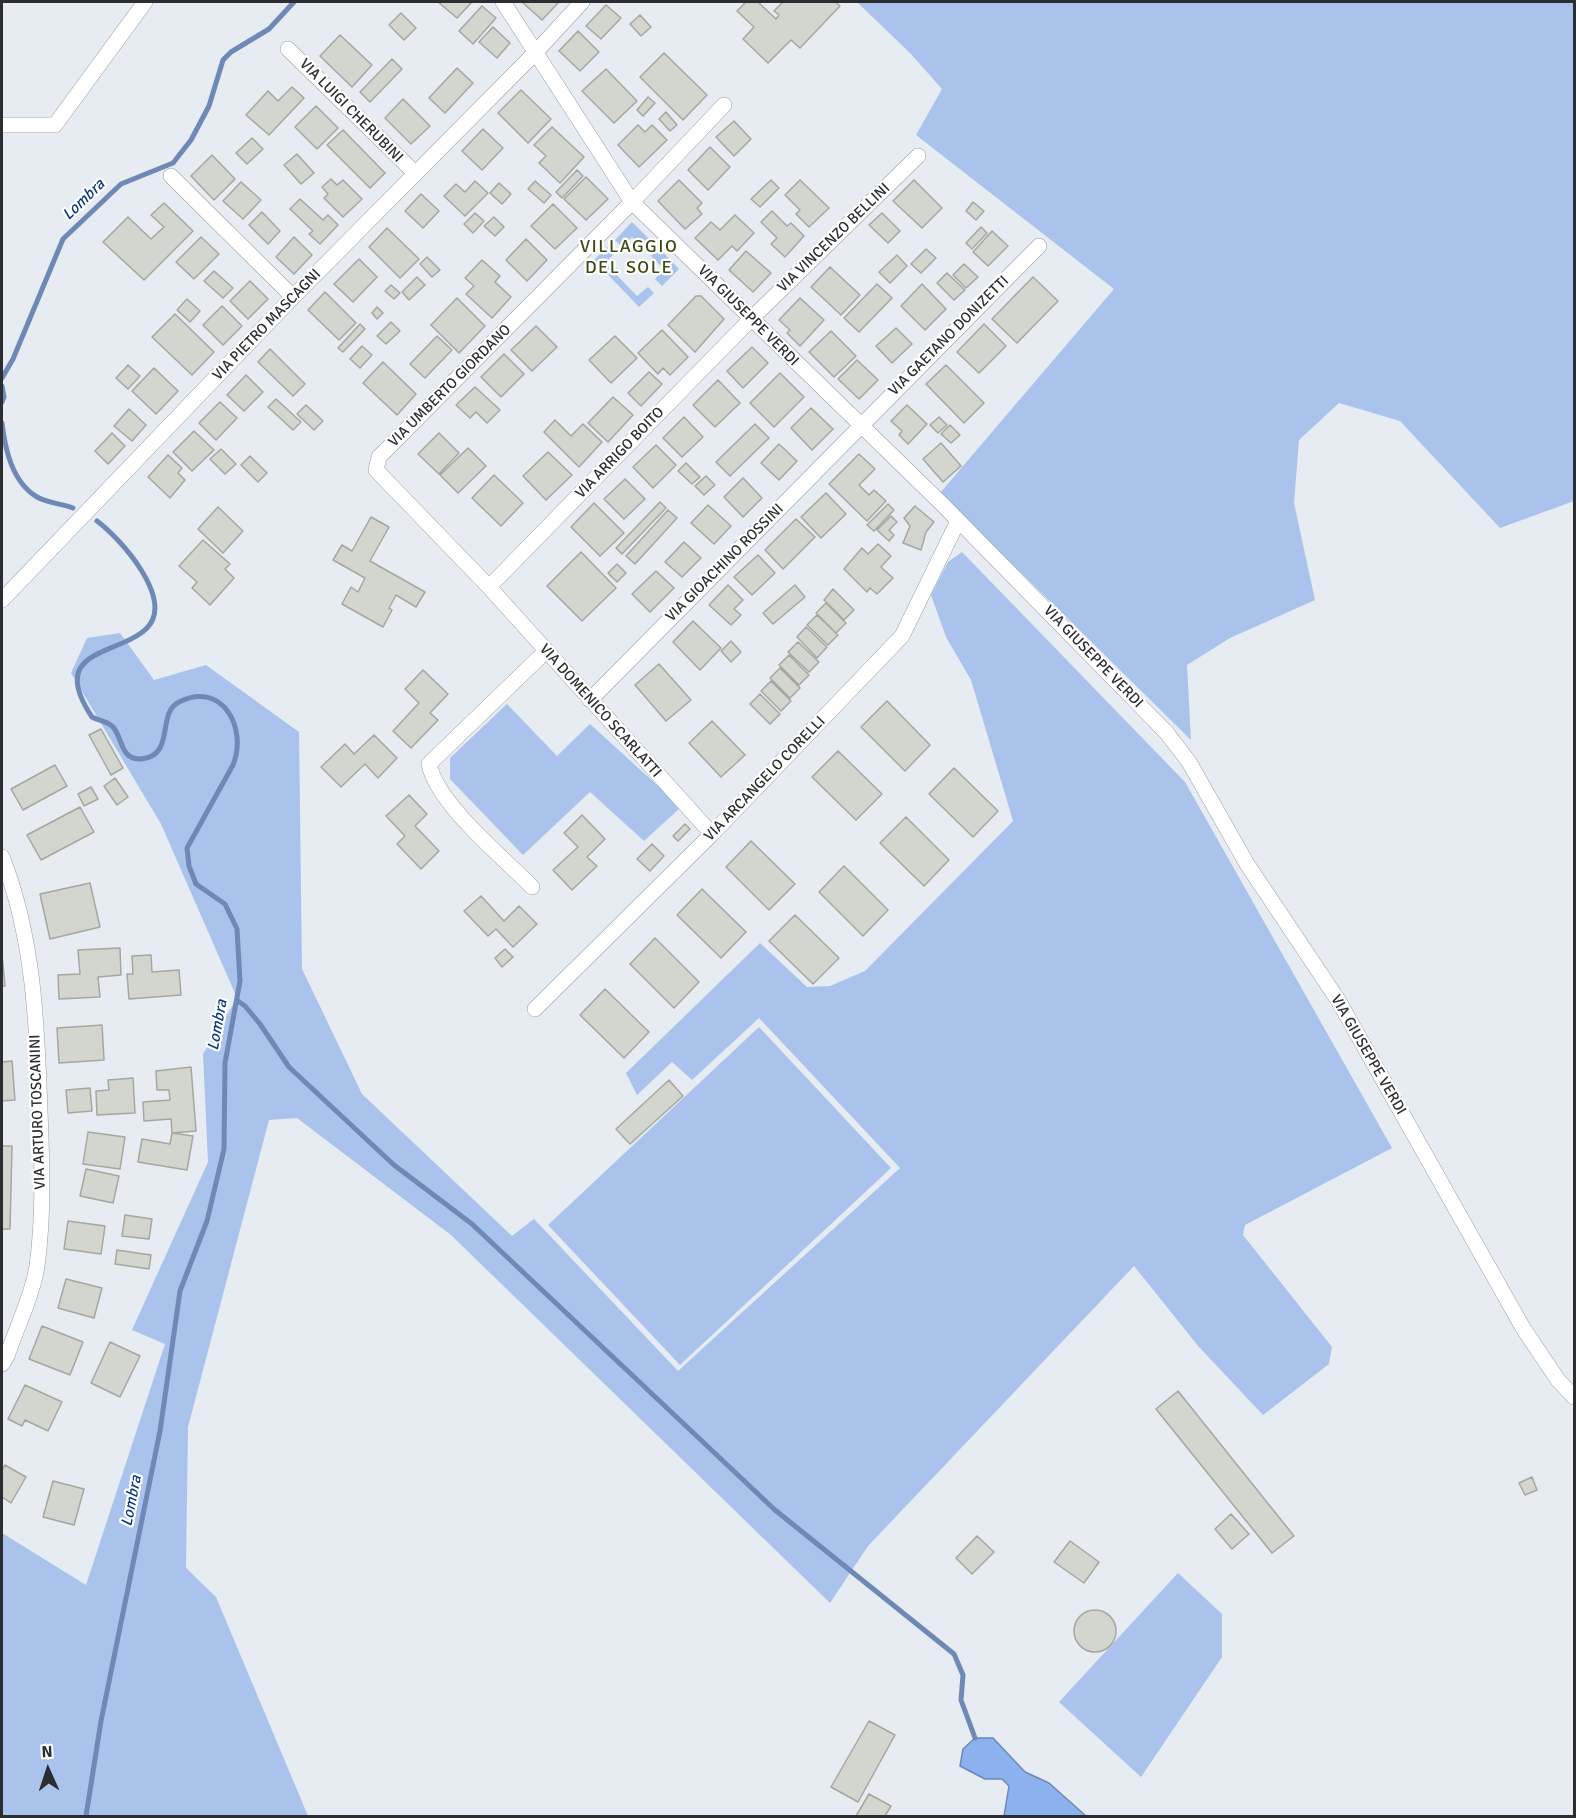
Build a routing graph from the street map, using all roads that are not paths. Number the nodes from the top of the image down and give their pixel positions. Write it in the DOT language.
graph roads {
  1 [pos="145,2"];
  2 [pos="503,2"];
  3 [pos="582,2"];
  4 [pos="288,49"];
  5 [pos="536,53"];
  6 [pos="724,105"];
  7 [pos="2,125"];
  8 [pos="918,156"];
  9 [pos="415,173"];
  10 [pos="171,176"];
  11 [pos="632,202"];
  12 [pos="1039,246"];
  13 [pos="293,297"];
  14 [pos="751,319"];
  15 [pos="860,426"];
  16 [pos="958,521"];
  17 [pos="489,587"];
  18 [pos="2,600"];
  19 [pos="546,651"];
  20 [pos="590,700"];
  21 [pos="712,834"];
  22 [pos="2,857"];
  23 [pos="532,887"];
  24 [pos="534,1009"];
  25 [pos="2,1364"];
  26 [pos="1575,1397"];
  1 -- 7 [label="street"];
  2 -- 5 [label="street, VIA GIUSEPPE VERDI"];
  3 -- 5 [label="street, VIA PIETRO MASCAGNI"];
  4 -- 9 [label="street, VIA LUIGI CHERUBINI"];
  5 -- 9 [label="street, VIA PIETRO MASCAGNI"];
  5 -- 11 [label="street, VIA GIUSEPPE VERDI"];
  6 -- 11 [label="street"];
  8 -- 14 [label="street, VIA VINCENZO BELLINI"];
  9 -- 13 [label="street, VIA PIETRO MASCAGNI"];
  10 -- 13 [label="street"];
  11 -- 14 [label="street, VIA GIUSEPPE VERDI"];
  11 -- 17 [label="street, VIA UMBERTO GIORDANO"];
  12 -- 15 [label="street, VIA GAETANO DONIZETTI"];
  13 -- 18 [label="street, VIA PIETRO MASCAGNI"];
  14 -- 15 [label="street, VIA GIUSEPPE VERDI"];
  14 -- 17 [label="street, VIA ARRIGO BOITO"];
  15 -- 16 [label="street, VIA GIUSEPPE VERDI"];
  15 -- 20 [label="street, VIA GIOACHINO ROSSINI"];
  16 -- 21 [label="street, VIA ARCANGELO CORELLI"];
  16 -- 26 [label="street, VIA GIUSEPPE VERDI"];
  17 -- 19 [label="street, VIA DOMENICO SCARLATTI"];
  19 -- 20 [label="street, VIA DOMENICO SCARLATTI"];
  19 -- 23 [label="street"];
  20 -- 21 [label="street, VIA DOMENICO SCARLATTI"];
  21 -- 24 [label="street, VIA ARCANGELO CORELLI"];
  22 -- 25 [label="street, VIA ARTURO TOSCANINI"];
}
